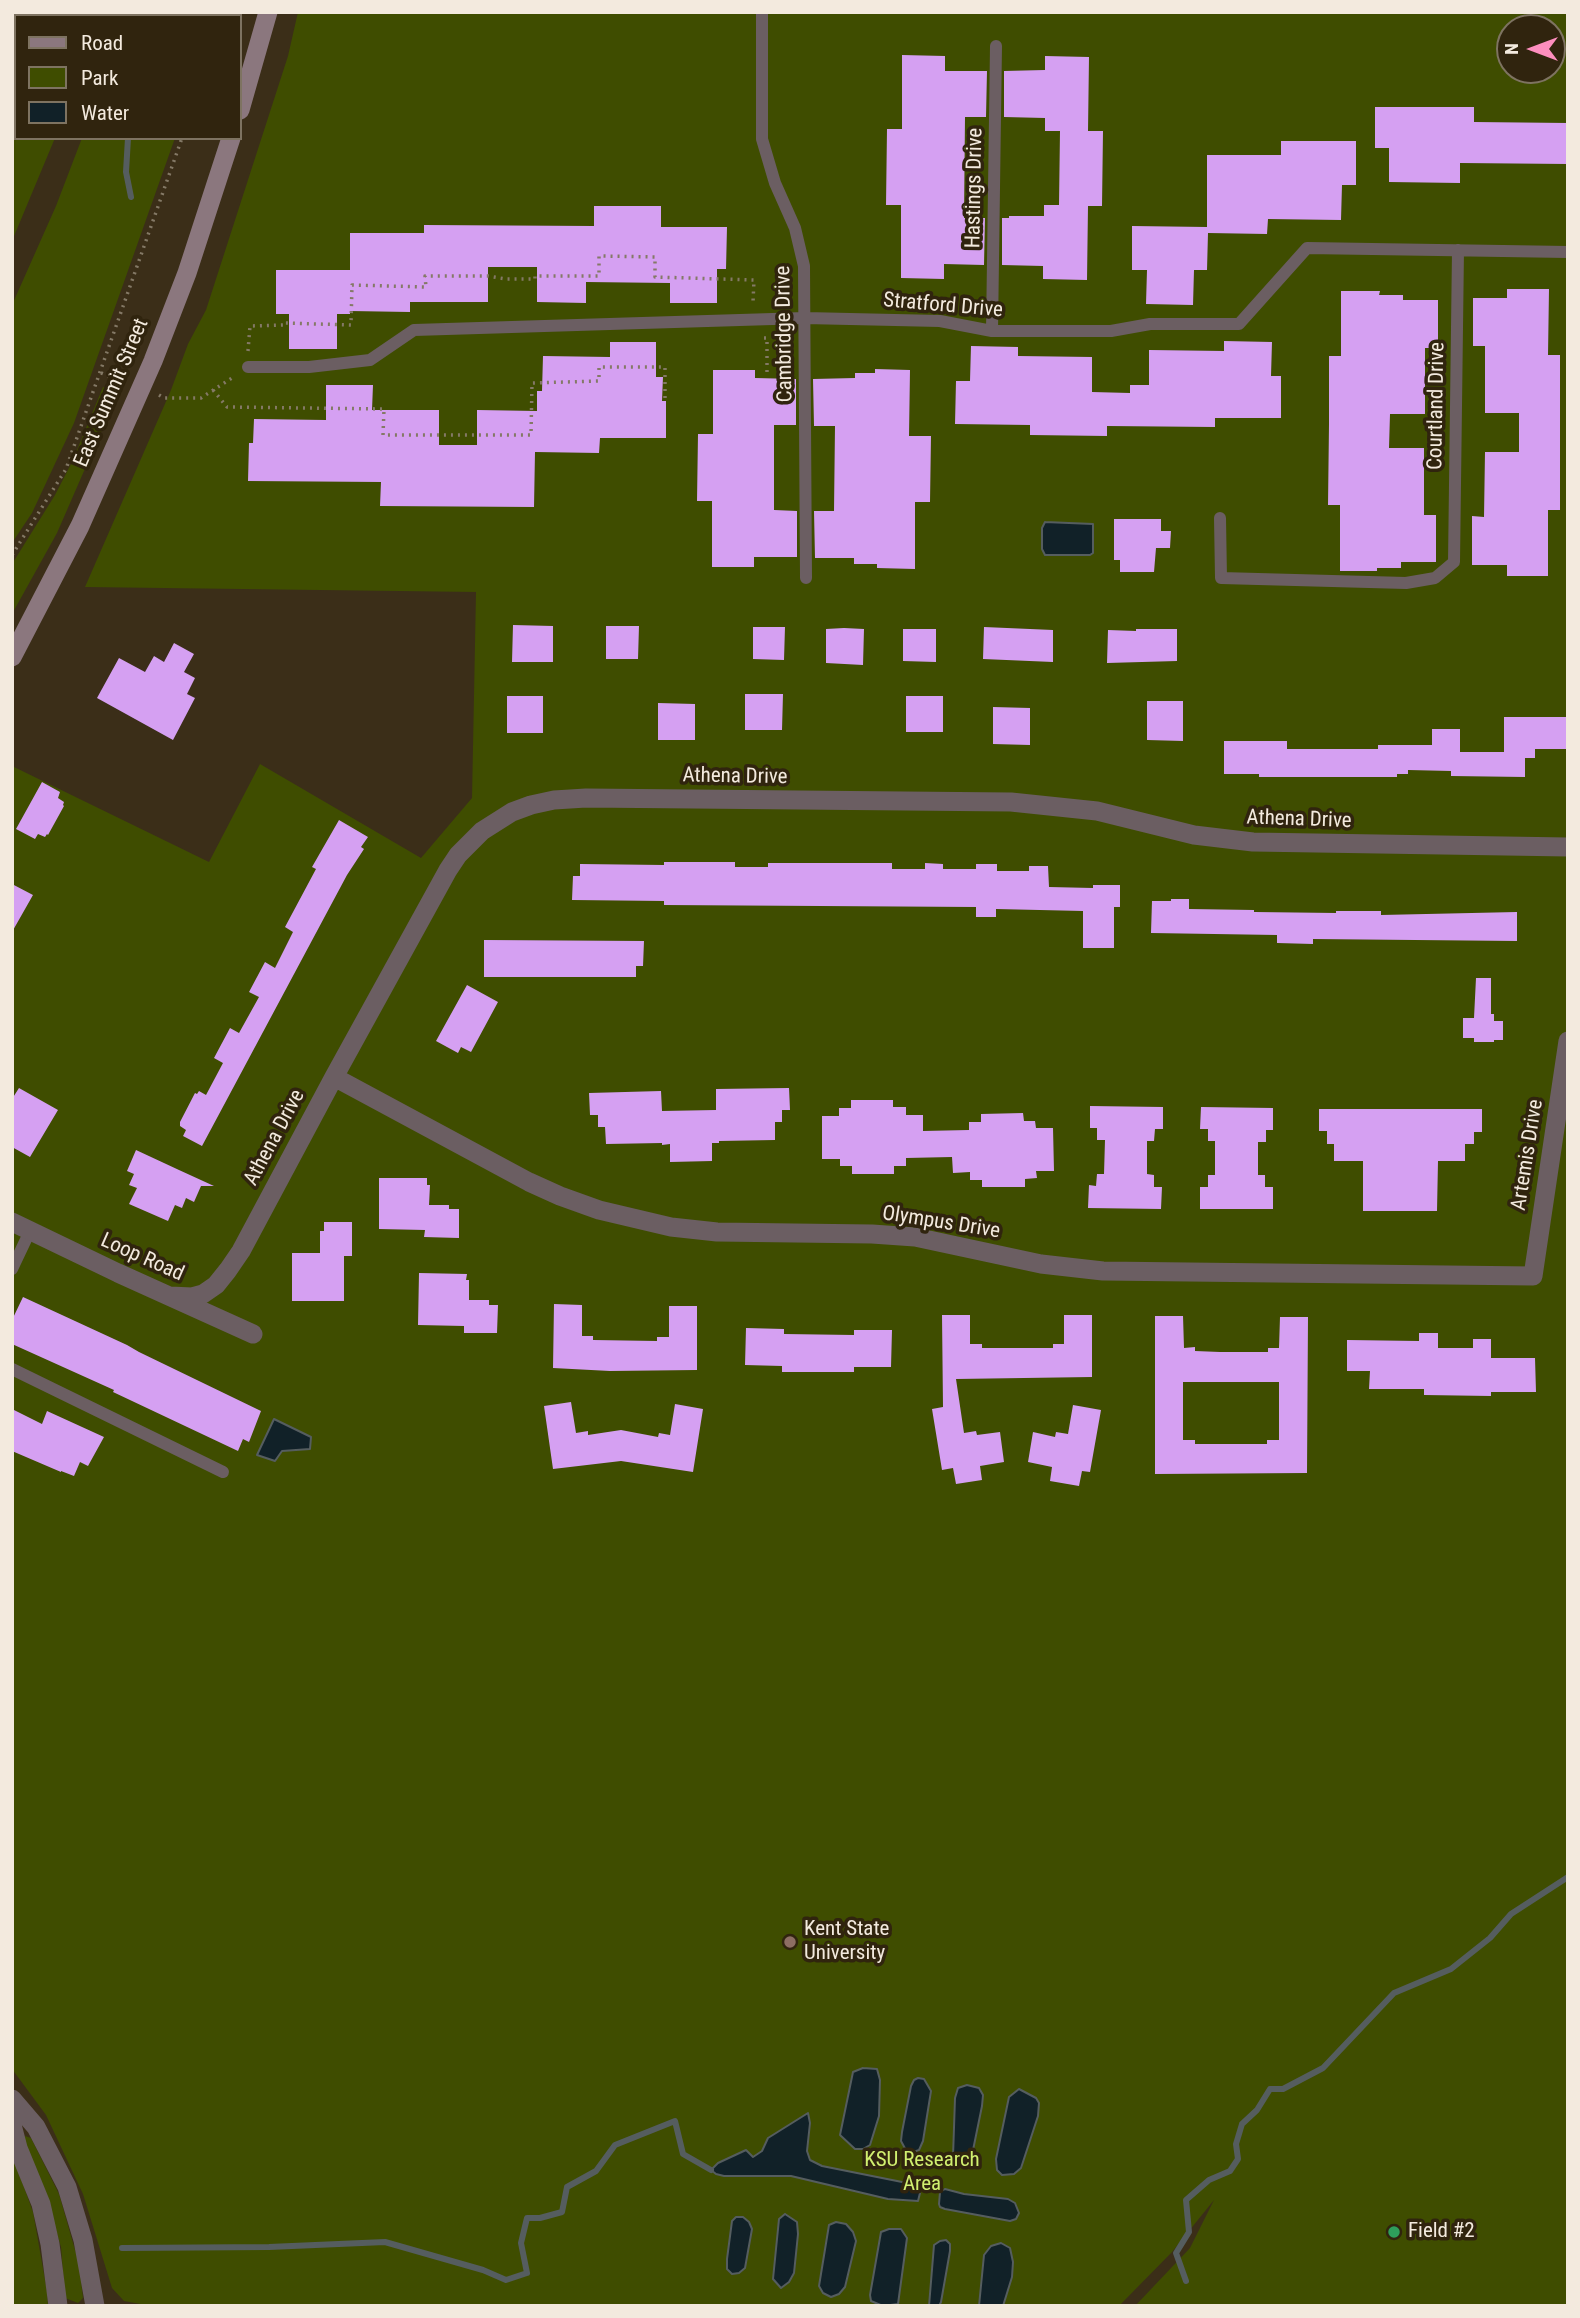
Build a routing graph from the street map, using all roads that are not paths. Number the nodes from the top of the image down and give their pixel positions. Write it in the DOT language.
graph roads {
  1 [pos="268,12"];
  2 [pos="762,12"];
  3 [pos="996,46"];
  4 [pos="242,103"];
  5 [pos="230,140"];
  6 [pos="1458,250"];
  7 [pos="1568,252"];
  8 [pos="805,318"];
  9 [pos="992,331"];
  10 [pos="248,367"];
  11 [pos="1220,518"];
  12 [pos="806,578"];
  13 [pos="12,657"];
  14 [pos="1568,847"];
  15 [pos="1568,1041"];
  16 [pos="334,1077"];
  17 [pos="21,1226"];
  18 [pos="12,1269"];
  19 [pos="1533,1276"];
  20 [pos="170,1296"];
  21 [pos="253,1334"];
  22 [pos="12,1370"];
  23 [pos="223,1472"];
  24 [pos="12,2099"];
  25 [pos="12,2125"];
  26 [pos="58,2306"];
  27 [pos="95,2306"];
  1 -- 4 [label="main road"];
  2 -- 8 [label="lane, Cambridge Drive"];
  3 -- 9 [label="lane, Hastings Drive"];
  5 -- 13 [label="main road, East Summit Street"];
  6 -- 7 [label="lane, Stratford Drive"];
  6 -- 9 [label="lane, Stratford Drive"];
  6 -- 11 [label="lane, Courtland Drive"];
  8 -- 9 [label="lane, Stratford Drive"];
  8 -- 10 [label="lane, Stratford Drive"];
  8 -- 12 [label="lane, Cambridge Drive"];
  14 -- 16 [label="street, Athena Drive"];
  15 -- 19 [label="street, Artemis Drive"];
  16 -- 19 [label="street, Olympus Drive"];
  16 -- 20 [label="street, Athena Drive"];
  17 -- 18 [label="lane"];
  17 -- 20 [label="street, Loop Road"];
  20 -- 21 [label="street, Loop Road"];
  22 -- 23 [label="lane"];
  24 -- 27 [label="street"];
  25 -- 26 [label="street"];
}
